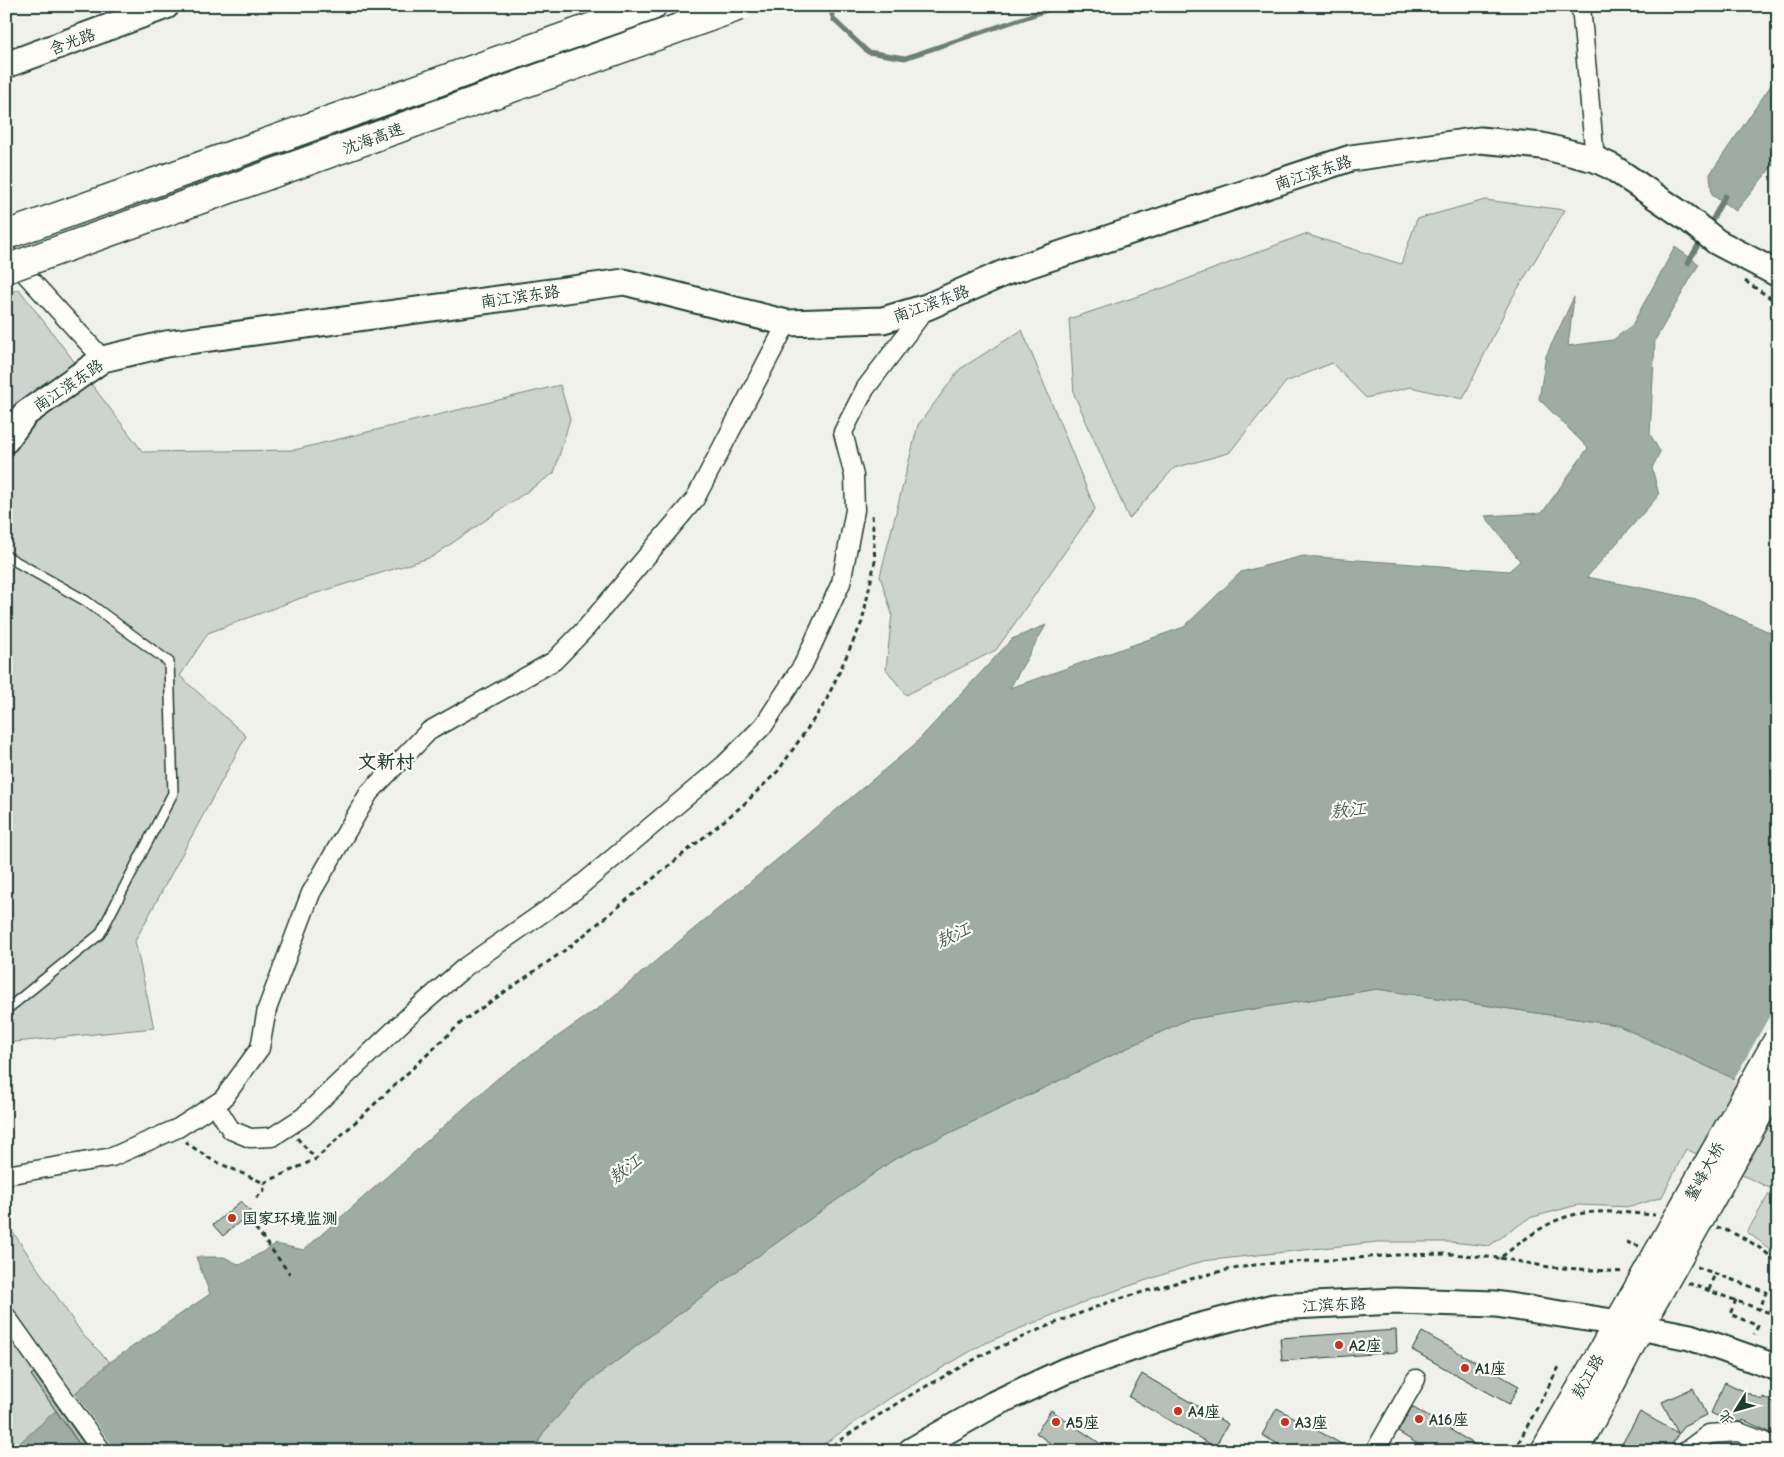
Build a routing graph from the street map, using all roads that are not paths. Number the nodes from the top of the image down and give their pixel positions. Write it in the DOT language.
graph roads {
  1 [pos="166,6"];
  2 [pos="652,6"];
  3 [pos="740,6"];
  4 [pos="1581,6"];
  5 [pos="6,65"];
  6 [pos="1595,159"];
  7 [pos="6,235"];
  8 [pos="6,253"];
  9 [pos="6,269"];
  10 [pos="1778,274"];
  11 [pos="927,307"];
  12 [pos="787,322"];
  13 [pos="102,359"];
  14 [pos="6,440"];
  15 [pos="6,556"];
  16 [pos="6,1010"];
  17 [pos="1778,1040"];
  18 [pos="1778,1079"];
  19 [pos="221,1114"];
  20 [pos="6,1175"];
  21 [pos="1634,1315"];
  22 [pos="6,1316"];
  23 [pos="1778,1368"];
  24 [pos="1416,1379"];
  25 [pos="1778,1447"];
  26 [pos="102,1451"];
  27 [pos="911,1451"];
  28 [pos="1374,1451"];
  29 [pos="1545,1451"];
  30 [pos="1574,1451"];
  31 [pos="1686,1451"];
  1 -- 5 [label="main road, 含光路"];
  2 -- 7 [label="main road, 沈海高速"];
  3 -- 9 [label="main road, 沈海高速, bridge"];
  4 -- 6 [label="street"];
  6 -- 10 [label="main road, 南江滨东路"];
  6 -- 11 [label="main road, 南江滨东路"];
  8 -- 13 [label="street"];
  11 -- 12 [label="main road, 南江滨东路"];
  11 -- 19 [label="street"];
  12 -- 13 [label="main road, 南江滨东路"];
  12 -- 20 [label="street"];
  13 -- 14 [label="main road, 南江滨东路"];
  15 -- 16 [label="lane"];
  17 -- 21 [label="main road, 鳌峰大桥, bridge"];
  18 -- 21 [label="main road, 鳌峰大桥, bridge"];
  21 -- 23 [label="main road, 江滨东路"];
  21 -- 27 [label="main road, 江滨东路"];
  21 -- 29 [label="main road, 敖江路"];
  21 -- 30 [label="main road, 敖江路"];
  22 -- 26 [label="street"];
  24 -- 28 [label="street"];
  25 -- 31 [label="street"];
}
